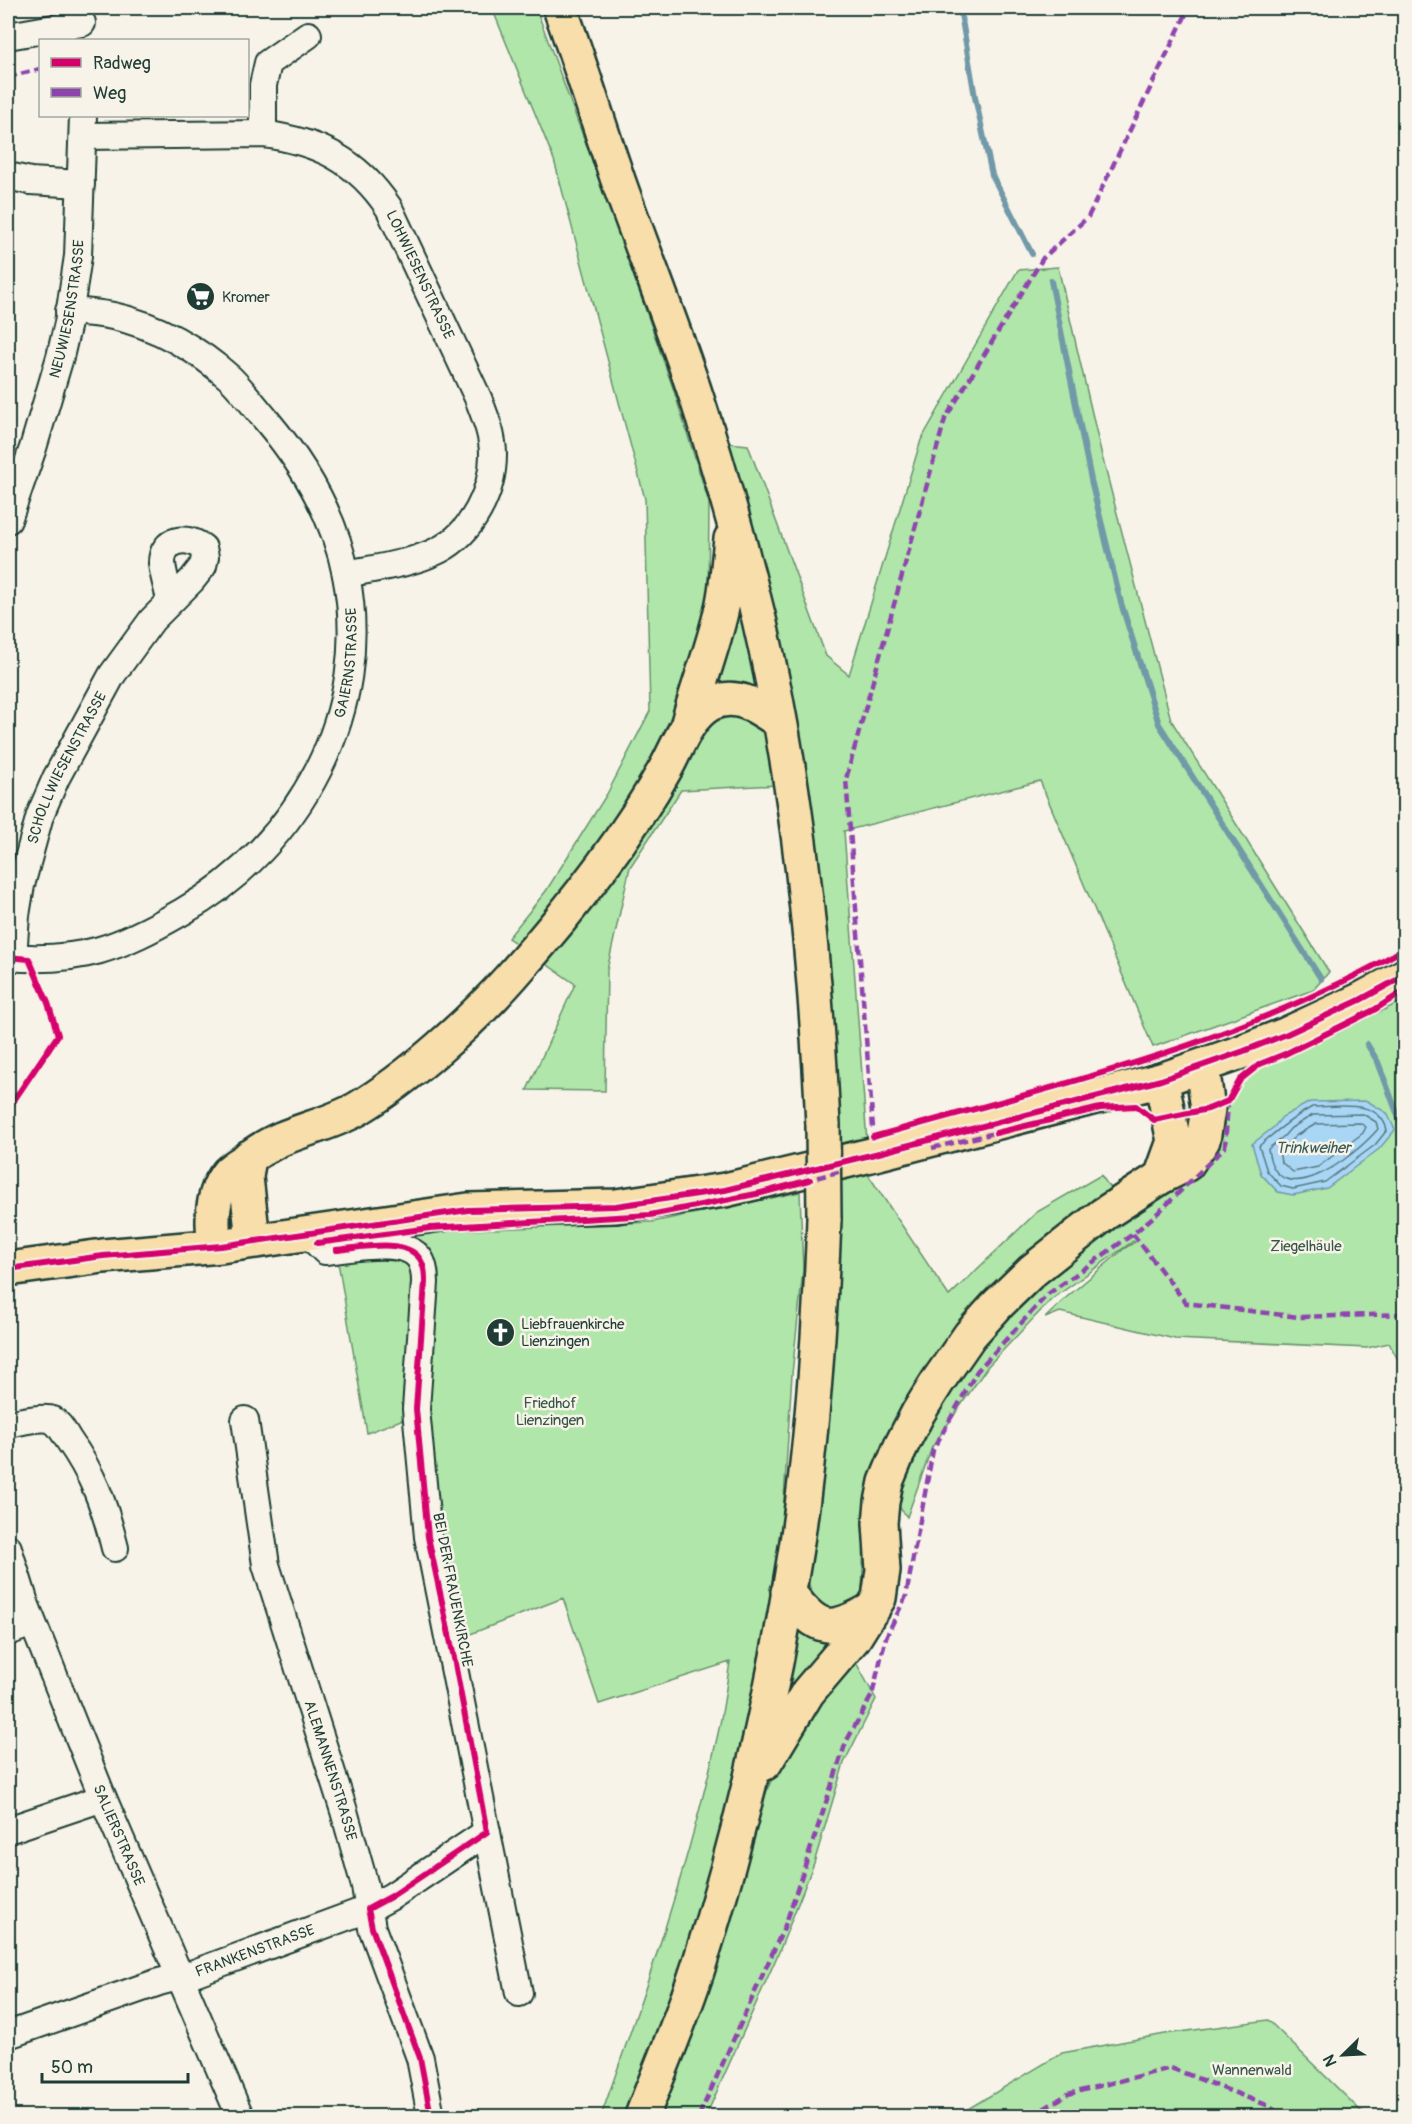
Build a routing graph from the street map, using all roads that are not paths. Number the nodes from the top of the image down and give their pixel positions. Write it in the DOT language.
graph roads {
  1 [pos="560,8"];
  2 [pos="82,24"];
  3 [pos="309,35"];
  4 [pos="8,36"];
  5 [pos="83,126"];
  6 [pos="263,134"];
  7 [pos="8,176"];
  8 [pos="81,184"];
  9 [pos="69,311"];
  10 [pos="12,495"];
  11 [pos="734,519"];
  12 [pos="8,520"];
  13 [pos="346,574"];
  14 [pos="170,600"];
  15 [pos="780,722"];
  16 [pos="686,730"];
  17 [pos="10,957"];
  18 [pos="1404,976"];
  19 [pos="1202,1066"];
  20 [pos="1161,1080"];
  21 [pos="249,1157"];
  22 [pos="1161,1177"];
  23 [pos="314,1231"];
  24 [pos="253,1240"];
  25 [pos="215,1246"];
  26 [pos="8,1269"];
  27 [pos="245,1420"];
  28 [pos="8,1424"];
  29 [pos="8,1548"];
  30 [pos="116,1548"];
  31 [pos="788,1592"];
  32 [pos="873,1609"];
  33 [pos="32,1623"];
  34 [pos="8,1632"];
  35 [pos="749,1791"];
  36 [pos="103,1798"];
  37 [pos="8,1830"];
  38 [pos="487,1832"];
  39 [pos="368,1909"];
  40 [pos="179,1977"];
  41 [pos="519,1993"];
  42 [pos="8,2035"];
  43 [pos="240,2116"];
  44 [pos="431,2116"];
  45 [pos="642,2116"];
  1 -- 11 [label="main road"];
  2 -- 4 [label="street"];
  3 -- 6 [label="street"];
  5 -- 6 [label="street, LOHWIESENSTRASSE"];
  5 -- 8 [label="street, NEUWIESENSTRASSE"];
  6 -- 13 [label="street, LOHWIESENSTRASSE"];
  7 -- 8 [label="street"];
  8 -- 9 [label="street, NEUWIESENSTRASSE"];
  9 -- 10 [label="street, NEUWIESENSTRASSE"];
  9 -- 13 [label="street, GAIERNSTRASSE"];
  10 -- 12 [label="street, NEUWIESENSTRASSE"];
  11 -- 15 [label="main road"];
  11 -- 16 [label="main road"];
  13 -- 17 [label="street, GAIERNSTRASSE"];
  14 -- 17 [label="street, SCHOLLWIESENSTRASSE"];
  15 -- 16 [label="main road"];
  15 -- 31 [label="main road, bridge"];
  16 -- 21 [label="main road"];
  18 -- 19 [label="main road"];
  19 -- 20 [label="main road"];
  19 -- 22 [label="main road"];
  20 -- 22 [label="main road"];
  20 -- 23 [label="main road"];
  21 -- 24 [label="main road"];
  21 -- 25 [label="main road"];
  22 -- 32 [label="main road"];
  23 -- 24 [label="main road"];
  23 -- 38 [label="street, BEI DER FRAUENKIRCHE"];
  24 -- 25 [label="main road"];
  25 -- 26 [label="main road"];
  27 -- 39 [label="street, ALEMANNENSTRASSE"];
  28 -- 30 [label="street"];
  29 -- 33 [label="street, SALIERSTRASSE"];
  31 -- 32 [label="main road"];
  31 -- 35 [label="main road"];
  32 -- 35 [label="main road"];
  33 -- 34 [label="street"];
  33 -- 36 [label="street, SALIERSTRASSE"];
  35 -- 45 [label="main road"];
  36 -- 37 [label="street"];
  36 -- 40 [label="street, SALIERSTRASSE"];
  38 -- 39 [label="street, FRANKENSTRASSE"];
  38 -- 41 [label="street, BEI DER FRAUENKIRCHE"];
  39 -- 40 [label="street, FRANKENSTRASSE"];
  39 -- 44 [label="street, ALEMANNENSTRASSE"];
  40 -- 42 [label="street, FRANKENSTRASSE"];
  40 -- 43 [label="street, SALIERSTRASSE"];
}
